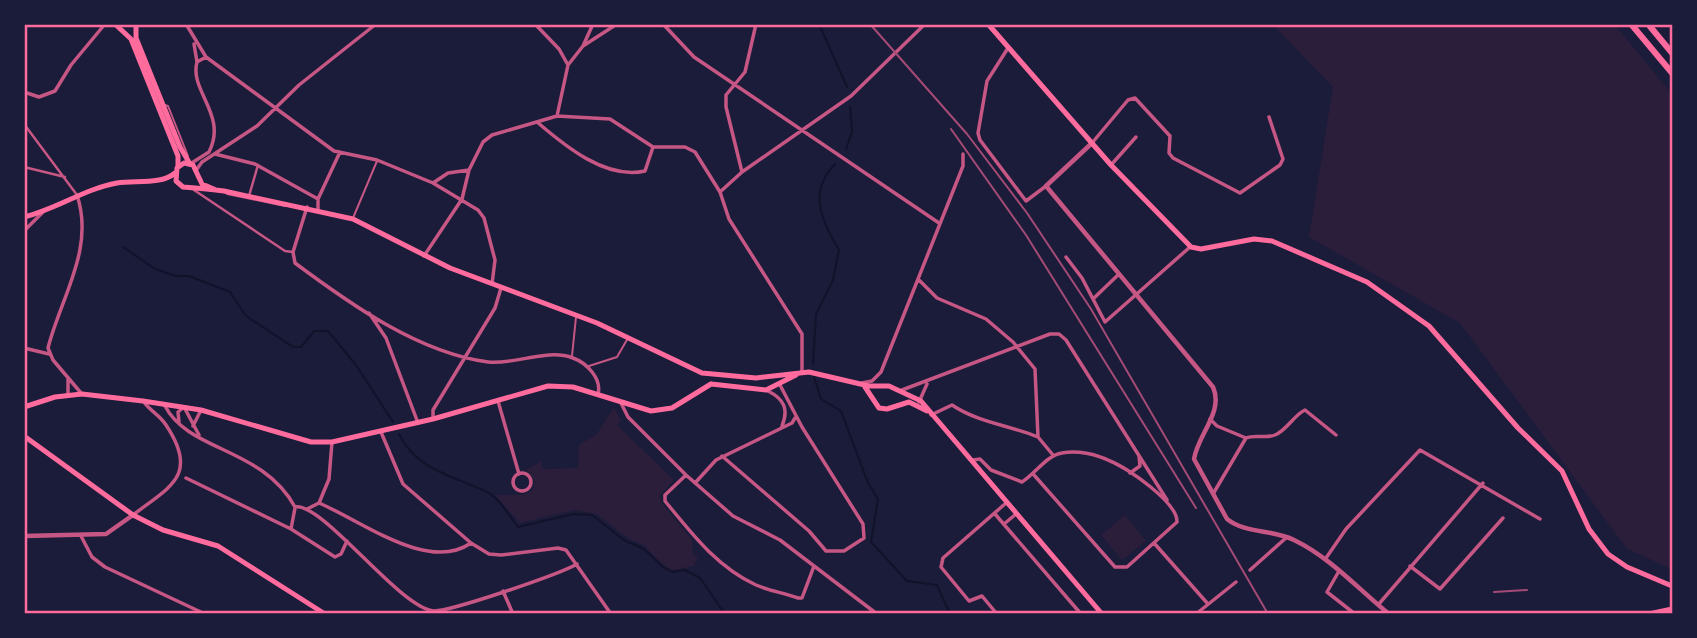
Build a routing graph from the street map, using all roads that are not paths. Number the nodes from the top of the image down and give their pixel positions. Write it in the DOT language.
graph roads {
  1 [pos="105,24"];
  2 [pos="116,24"];
  3 [pos="186,24"];
  4 [pos="376,24"];
  5 [pos="535,24"];
  6 [pos="593,24"];
  7 [pos="617,24"];
  8 [pos="663,24"];
  9 [pos="756,24"];
  10 [pos="925,24"];
  11 [pos="988,24"];
  12 [pos="1631,24"];
  13 [pos="1648,24"];
  14 [pos="136,26"];
  15 [pos="124,31"];
  16 [pos="190,36"];
  17 [pos="583,46"];
  18 [pos="1007,48"];
  19 [pos="1672,53"];
  20 [pos="206,57"];
  21 [pos="197,62"];
  22 [pos="568,65"];
  23 [pos="1672,73"];
  24 [pos="738,85"];
  25 [pos="24,92"];
  26 [pos="275,108"];
  27 [pos="557,116"];
  28 [pos="1269,117"];
  29 [pos="537,122"];
  30 [pos="24,124"];
  31 [pos="806,131"];
  32 [pos="1136,137"];
  33 [pos="214,138"];
  34 [pos="1092,143"];
  35 [pos="228,145"];
  36 [pos="653,147"];
  37 [pos="340,152"];
  38 [pos="215,154"];
  39 [pos="963,154"];
  40 [pos="377,160"];
  41 [pos="188,162"];
  42 [pos="258,165"];
  43 [pos="1111,165"];
  44 [pos="24,167"];
  45 [pos="197,169"];
  46 [pos="177,170"];
  47 [pos="469,170"];
  48 [pos="742,172"];
  49 [pos="65,177"];
  50 [pos="198,177"];
  51 [pos="433,183"];
  52 [pos="1046,186"];
  53 [pos="189,188"];
  54 [pos="216,190"];
  55 [pos="224,191"];
  56 [pos="720,192"];
  57 [pos="77,195"];
  58 [pos="249,196"];
  59 [pos="318,199"];
  60 [pos="462,199"];
  61 [pos="289,204"];
  62 [pos="307,207"];
  63 [pos="318,209"];
  64 [pos="45,211"];
  65 [pos="24,217"];
  66 [pos="353,219"];
  67 [pos="939,223"];
  68 [pos="24,231"];
  69 [pos="1191,247"];
  70 [pos="293,252"];
  71 [pos="424,257"];
  72 [pos="1066,257"];
  73 [pos="1119,274"];
  74 [pos="917,278"];
  75 [pos="492,284"];
  76 [pos="501,287"];
  77 [pos="1137,295"];
  78 [pos="1092,300"];
  79 [pos="367,312"];
  80 [pos="577,314"];
  81 [pos="628,338"];
  82 [pos="1016,347"];
  83 [pos="24,348"];
  84 [pos="49,354"];
  85 [pos="464,357"];
  86 [pos="572,357"];
  87 [pos="587,367"];
  88 [pos="803,372"];
  89 [pos="880,373"];
  90 [pos="708,374"];
  91 [pos="68,376"];
  92 [pos="756,378"];
  93 [pos="928,382"];
  94 [pos="711,384"];
  95 [pos="860,384"];
  96 [pos="780,385"];
  97 [pos="918,386"];
  98 [pos="879,387"];
  99 [pos="891,387"];
  100 [pos="766,390"];
  101 [pos="902,390"];
  102 [pos="924,391"];
  103 [pos="82,394"];
  104 [pos="598,394"];
  105 [pos="68,395"];
  106 [pos="873,398"];
  107 [pos="497,399"];
  108 [pos="143,401"];
  109 [pos="922,401"];
  110 [pos="901,402"];
  111 [pos="621,403"];
  112 [pos="164,404"];
  113 [pos="894,405"];
  114 [pos="24,407"];
  115 [pos="184,407"];
  116 [pos="201,410"];
  117 [pos="930,414"];
  118 [pos="795,416"];
  119 [pos="433,419"];
  120 [pos="1210,419"];
  121 [pos="418,423"];
  122 [pos="179,425"];
  123 [pos="193,428"];
  124 [pos="781,428"];
  125 [pos="381,431"];
  126 [pos="1336,435"];
  127 [pos="24,436"];
  128 [pos="200,437"];
  129 [pos="1038,437"];
  130 [pos="1247,438"];
  131 [pos="332,442"];
  132 [pos="1054,455"];
  133 [pos="722,456"];
  134 [pos="1139,456"];
  135 [pos="971,460"];
  136 [pos="1130,473"];
  137 [pos="519,474"];
  138 [pos="686,475"];
  139 [pos="1034,475"];
  140 [pos="186,478"];
  141 [pos="695,483"];
  142 [pos="1483,483"];
  143 [pos="1213,494"];
  144 [pos="319,503"];
  145 [pos="1006,503"];
  146 [pos="1170,505"];
  147 [pos="295,508"];
  148 [pos="307,509"];
  149 [pos="995,514"];
  150 [pos="1016,514"];
  151 [pos="132,515"];
  152 [pos="1503,518"];
  153 [pos="1540,519"];
  154 [pos="1004,524"];
  155 [pos="291,529"];
  156 [pos="24,536"];
  157 [pos="81,536"];
  158 [pos="1287,537"];
  159 [pos="349,543"];
  160 [pos="471,543"];
  161 [pos="1154,543"];
  162 [pos="1325,558"];
  163 [pos="577,564"];
  164 [pos="814,566"];
  165 [pos="1410,566"];
  166 [pos="1340,569"];
  167 [pos="1250,570"];
  168 [pos="1236,582"];
  169 [pos="1672,586"];
  170 [pos="503,591"];
  171 [pos="1208,604"];
  172 [pos="1378,605"];
  173 [pos="1672,609"];
  174 [pos="434,612"];
  175 [pos="1651,613"];
  176 [pos="205,614"];
  177 [pos="326,614"];
  178 [pos="513,614"];
  179 [pos="611,614"];
  180 [pos="877,614"];
  181 [pos="997,614"];
  182 [pos="1082,614"];
  183 [pos="1102,614"];
  184 [pos="1196,614"];
  185 [pos="1355,614"];
  186 [pos="1389,614"];
  1 -- 25 [label="street"];
  2 -- 15 [label="main road"];
  3 -- 16 [label="street"];
  4 -- 26 [label="street"];
  5 -- 22 [label="street"];
  6 -- 17 [label="street"];
  7 -- 17 [label="street"];
  8 -- 24 [label="street"];
  9 -- 24 [label="street"];
  10 -- 31 [label="street"];
  11 -- 18 [label="main road"];
  12 -- 23 [label="highway"];
  13 -- 19 [label="highway"];
  14 -- 15 [label="main road"];
  14 -- 41 [label="main road"];
  15 -- 46 [label="main road"];
  16 -- 20 [label="street"];
  16 -- 21 [label="street"];
  17 -- 22 [label="street"];
  18 -- 34 [label="main road"];
  18 -- 52 [label="street"];
  20 -- 21 [label="street"];
  20 -- 26 [label="street"];
  21 -- 33 [label="street"];
  22 -- 27 [label="street"];
  24 -- 31 [label="street"];
  24 -- 48 [label="street"];
  26 -- 35 [label="street"];
  26 -- 37 [label="street"];
  27 -- 29 [label="street"];
  27 -- 36 [label="street"];
  28 -- 34 [label="street"];
  29 -- 36 [label="street"];
  29 -- 47 [label="street"];
  30 -- 49 [label="street"];
  31 -- 48 [label="street"];
  31 -- 67 [label="street"];
  32 -- 43 [label="street"];
  33 -- 35 [label="street"];
  33 -- 41 [label="street"];
  34 -- 43 [label="main road"];
  34 -- 52 [label="street"];
  35 -- 38 [label="street"];
  36 -- 56 [label="street"];
  37 -- 40 [label="street"];
  37 -- 59 [label="street"];
  38 -- 42 [label="street"];
  38 -- 45 [label="street"];
  39 -- 67 [label="street"];
  40 -- 51 [label="street"];
  40 -- 66 [label="lane"];
  41 -- 45 [label="main road"];
  41 -- 46 [label="main road"];
  42 -- 58 [label="street"];
  42 -- 59 [label="street"];
  43 -- 69 [label="main road"];
  44 -- 49 [label="street"];
  45 -- 50 [label="main road"];
  46 -- 53 [label="main road"];
  46 -- 57 [label="main road"];
  47 -- 51 [label="street"];
  47 -- 60 [label="street"];
  48 -- 56 [label="street"];
  49 -- 57 [label="street"];
  50 -- 53 [label="main road"];
  50 -- 54 [label="main road"];
  51 -- 60 [label="street"];
  52 -- 73 [label="street"];
  53 -- 54 [label="main road"];
  53 -- 70 [label="street"];
  54 -- 55 [label="main road"];
  55 -- 58 [label="main road"];
  55 -- 61 [label="lane"];
  56 -- 88 [label="street"];
  57 -- 64 [label="main road"];
  57 -- 84 [label="street"];
  58 -- 61 [label="main road"];
  59 -- 63 [label="street"];
  60 -- 71 [label="street"];
  60 -- 75 [label="street"];
  61 -- 62 [label="main road"];
  62 -- 63 [label="main road"];
  62 -- 70 [label="street"];
  63 -- 66 [label="main road"];
  64 -- 65 [label="main road"];
  64 -- 68 [label="street"];
  66 -- 71 [label="main road"];
  67 -- 74 [label="street"];
  69 -- 77 [label="street"];
  69 -- 169 [label="main road"];
  70 -- 79 [label="street"];
  71 -- 75 [label="main road"];
  72 -- 78 [label="street"];
  73 -- 77 [label="street"];
  73 -- 78 [label="street"];
  74 -- 82 [label="street"];
  74 -- 89 [label="street"];
  75 -- 76 [label="main road"];
  76 -- 80 [label="main road"];
  76 -- 85 [label="street"];
  77 -- 78 [label="street"];
  77 -- 120 [label="street"];
  79 -- 85 [label="street"];
  79 -- 121 [label="street"];
  80 -- 81 [label="main road"];
  80 -- 86 [label="lane"];
  81 -- 87 [label="lane"];
  81 -- 90 [label="main road"];
  82 -- 93 [label="street"];
  82 -- 129 [label="street"];
  82 -- 134 [label="street"];
  83 -- 84 [label="street"];
  84 -- 91 [label="street"];
  85 -- 86 [label="street"];
  85 -- 119 [label="street"];
  86 -- 87 [label="street"];
  87 -- 104 [label="street"];
  88 -- 92 [label="main road"];
  88 -- 95 [label="main road"];
  88 -- 96 [label="main road"];
  89 -- 95 [label="street"];
  89 -- 98 [label="street"];
  89 -- 99 [label="street"];
  90 -- 92 [label="main road"];
  90 -- 94 [label="main road"];
  91 -- 103 [label="street"];
  91 -- 105 [label="street"];
  92 -- 96 [label="main road"];
  93 -- 97 [label="street"];
  93 -- 102 [label="street"];
  94 -- 100 [label="main road"];
  94 -- 111 [label="main road"];
  95 -- 98 [label="main road"];
  95 -- 106 [label="main road"];
  96 -- 100 [label="main road"];
  96 -- 118 [label="street"];
  97 -- 101 [label="street"];
  97 -- 102 [label="street"];
  98 -- 99 [label="main road"];
  98 -- 106 [label="main road"];
  99 -- 101 [label="main road"];
  99 -- 113 [label="main road"];
  100 -- 124 [label="street"];
  101 -- 109 [label="main road"];
  102 -- 109 [label="street"];
  103 -- 105 [label="main road"];
  103 -- 108 [label="main road"];
  104 -- 107 [label="main road"];
  104 -- 111 [label="main road"];
  105 -- 114 [label="main road"];
  106 -- 113 [label="main road"];
  107 -- 119 [label="main road"];
  107 -- 137 [label="street"];
  108 -- 112 [label="main road"];
  108 -- 151 [label="street"];
  109 -- 110 [label="street"];
  109 -- 117 [label="main road"];
  110 -- 113 [label="main road"];
  110 -- 117 [label="main road"];
  111 -- 138 [label="street"];
  112 -- 115 [label="main road"];
  112 -- 122 [label="street"];
  115 -- 116 [label="main road"];
  115 -- 122 [label="street"];
  115 -- 123 [label="street"];
  116 -- 123 [label="street"];
  116 -- 131 [label="main road"];
  117 -- 129 [label="street"];
  117 -- 135 [label="main road"];
  118 -- 124 [label="street"];
  118 -- 133 [label="street"];
  119 -- 121 [label="main road"];
  120 -- 130 [label="street"];
  120 -- 143 [label="street"];
  121 -- 125 [label="main road"];
  122 -- 128 [label="street"];
  123 -- 128 [label="street"];
  124 -- 133 [label="street"];
  125 -- 131 [label="main road"];
  125 -- 160 [label="street"];
  126 -- 130 [label="street"];
  127 -- 151 [label="main road"];
  128 -- 147 [label="street"];
  129 -- 132 [label="street"];
  130 -- 143 [label="street"];
  131 -- 144 [label="street"];
  132 -- 136 [label="street"];
  132 -- 139 [label="street"];
  133 -- 141 [label="street"];
  134 -- 136 [label="street"];
  134 -- 146 [label="street"];
  135 -- 139 [label="street"];
  135 -- 145 [label="main road"];
  136 -- 146 [label="street"];
  137 -- 137 [label="street"];
  138 -- 141 [label="street"];
  138 -- 164 [label="street"];
  139 -- 161 [label="street"];
  140 -- 155 [label="street"];
  141 -- 164 [label="street"];
  142 -- 153 [label="street"];
  142 -- 162 [label="street"];
  142 -- 165 [label="street"];
  143 -- 158 [label="street"];
  144 -- 148 [label="street"];
  144 -- 160 [label="street"];
  145 -- 149 [label="street"];
  145 -- 150 [label="main road"];
  146 -- 161 [label="street"];
  147 -- 148 [label="street"];
  147 -- 155 [label="street"];
  148 -- 159 [label="street"];
  149 -- 154 [label="street"];
  149 -- 181 [label="street"];
  150 -- 154 [label="street"];
  150 -- 183 [label="main road"];
  151 -- 157 [label="street"];
  151 -- 177 [label="main road"];
  152 -- 165 [label="street"];
  154 -- 182 [label="street"];
  155 -- 159 [label="street"];
  156 -- 157 [label="street"];
  157 -- 176 [label="street"];
  158 -- 162 [label="street"];
  158 -- 167 [label="street"];
  159 -- 174 [label="street"];
  160 -- 163 [label="street"];
  161 -- 171 [label="street"];
  162 -- 166 [label="street"];
  163 -- 170 [label="street"];
  163 -- 179 [label="street"];
  164 -- 180 [label="street"];
  165 -- 172 [label="street"];
  166 -- 172 [label="street"];
  166 -- 185 [label="street"];
  168 -- 171 [label="street"];
  170 -- 174 [label="street"];
  170 -- 178 [label="street"];
  171 -- 184 [label="street"];
  172 -- 186 [label="street"];
  173 -- 175 [label="main road"];
}
